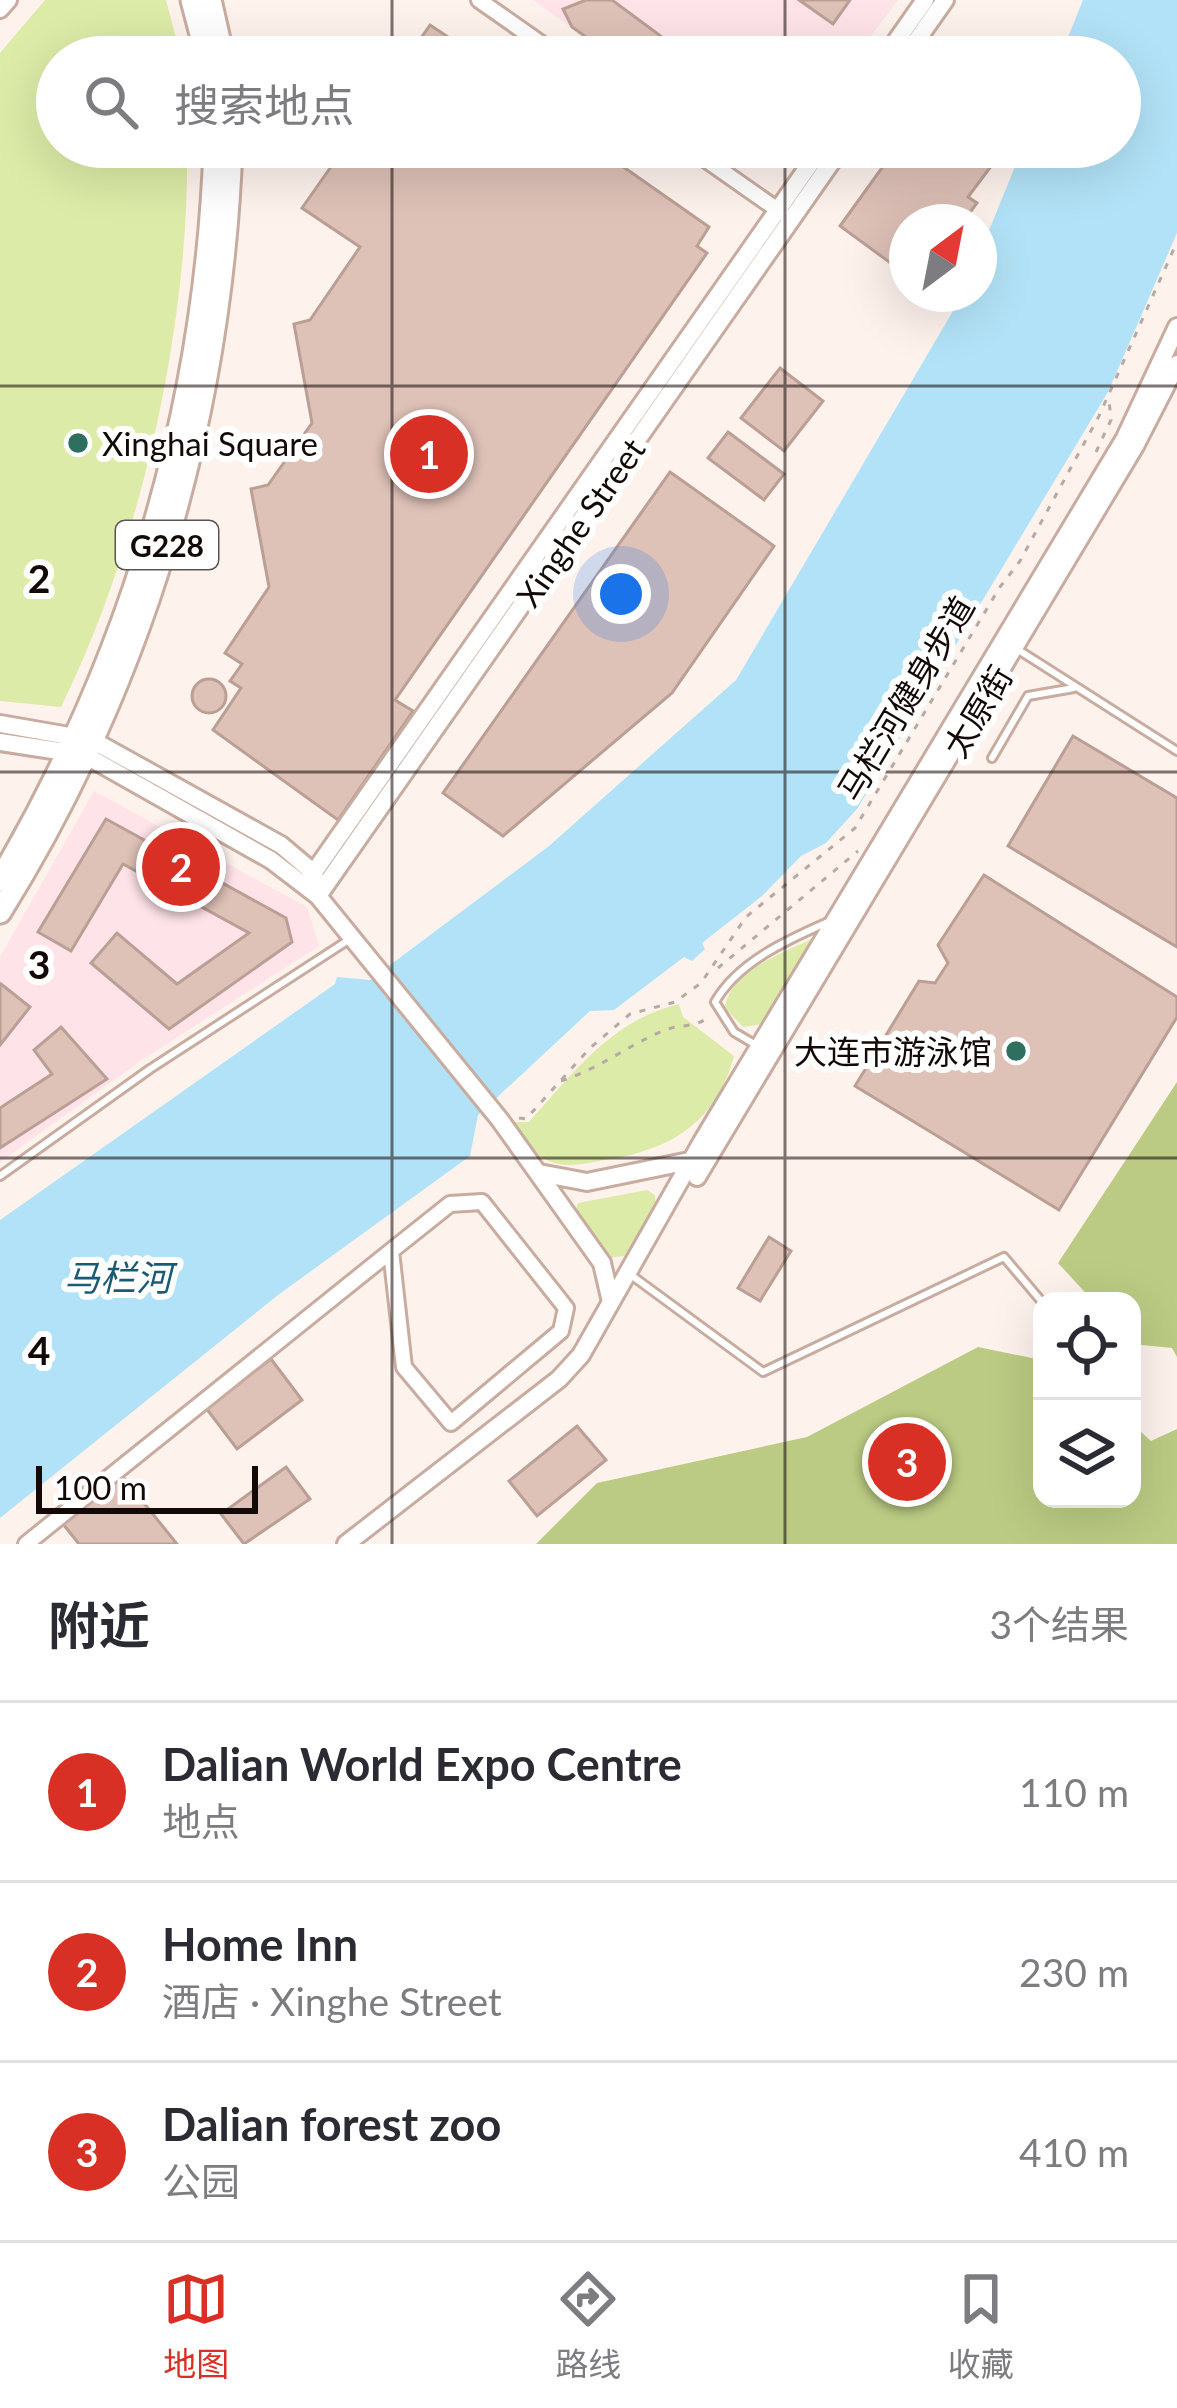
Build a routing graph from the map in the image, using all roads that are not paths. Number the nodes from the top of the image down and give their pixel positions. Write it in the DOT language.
graph roads {
  1 [pos="8,0"];
  2 [pos="193,0"];
  3 [pos="210,0"];
  4 [pos="479,0"];
  5 [pos="925,0"];
  6 [pos="945,0"];
  7 [pos="0,9"];
  8 [pos="202,36"];
  9 [pos="218,36"];
  10 [pos="530,36"];
  11 [pos="900,36"];
  12 [pos="920,36"];
  13 [pos="213,168"];
  14 [pos="230,168"];
  15 [pos="718,168"];
  16 [pos="811,168"];
  17 [pos="824,168"];
  18 [pos="785,215"];
  19 [pos="1177,327"];
  20 [pos="1177,364"];
  21 [pos="1009,644"];
  22 [pos="1078,687"];
  23 [pos="0,724"];
  24 [pos="0,742"];
  25 [pos="80,745"];
  26 [pos="1177,751"];
  27 [pos="992,758"];
  28 [pos="0,880"];
  29 [pos="312,885"];
  30 [pos="0,912"];
  31 [pos="837,918"];
  32 [pos="354,937"];
  33 [pos="765,1051"];
  34 [pos="700,1160"];
  35 [pos="538,1173"];
  36 [pos="0,1176"];
  37 [pos="391,1251"];
  38 [pos="633,1276"];
  39 [pos="1034,1292"];
  40 [pos="611,1303"];
  41 [pos="26,1544"];
  42 [pos="346,1544"];
  43 [pos="363,1544"];
  1 -- 7 [label="street"];
  2 -- 8 [label="highway"];
  3 -- 9 [label="highway"];
  4 -- 10 [label="street"];
  5 -- 11 [label="street"];
  6 -- 12 [label="street"];
  13 -- 25 [label="highway, G228"];
  14 -- 25 [label="highway, G228"];
  15 -- 18 [label="street"];
  16 -- 18 [label="street, Xinghe Street"];
  17 -- 18 [label="street, Xinghe Street"];
  18 -- 29 [label="street, Xinghe Street"];
  19 -- 21 [label="street, 太原街"];
  20 -- 21 [label="street, 太原街"];
  21 -- 22 [label="lane"];
  21 -- 31 [label="street, 太原街"];
  21 -- 33 [label="street, 太原街"];
  22 -- 26 [label="lane"];
  22 -- 27 [label="lane"];
  23 -- 25 [label="street"];
  24 -- 25 [label="street"];
  25 -- 28 [label="highway, G228"];
  25 -- 29 [label="street"];
  25 -- 30 [label="highway, G228"];
  29 -- 32 [label="street"];
  31 -- 33 [label="street"];
  31 -- 33 [label="lane"];
  32 -- 35 [label="street"];
  32 -- 36 [label="lane"];
  33 -- 34 [label="street"];
  34 -- 35 [label="street"];
  34 -- 38 [label="street"];
  35 -- 40 [label="street"];
  37 -- 37 [label="street"];
  37 -- 41 [label="street"];
  38 -- 39 [label="lane"];
  38 -- 40 [label="street"];
  38 -- 43 [label="street"];
  40 -- 42 [label="street"];
}
